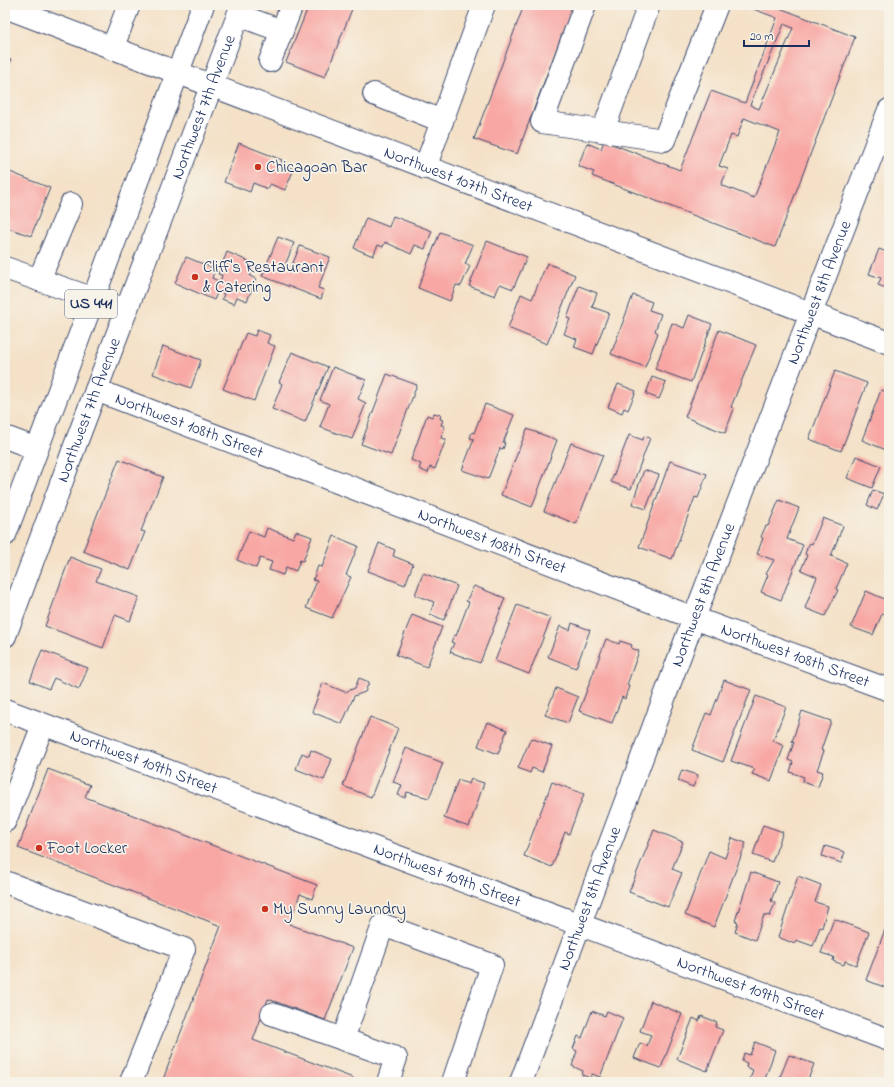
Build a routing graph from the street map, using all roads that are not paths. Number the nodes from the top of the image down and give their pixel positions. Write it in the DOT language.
graph roads {
  1 [pos="129,5"];
  2 [pos="203,5"];
  3 [pos="292,5"];
  4 [pos="484,5"];
  5 [pos="585,5"];
  6 [pos="649,5"];
  7 [pos="717,5"];
  8 [pos="5,7"];
  9 [pos="240,10"];
  10 [pos="282,31"];
  11 [pos="112,49"];
  12 [pos="270,61"];
  13 [pos="177,74"];
  14 [pos="211,87"];
  15 [pos="374,94"];
  16 [pos="889,110"];
  17 [pos="442,121"];
  18 [pos="603,131"];
  19 [pos="425,168"];
  20 [pos="71,204"];
  21 [pos="5,268"];
  22 [pos="39,280"];
  23 [pos="93,298"];
  24 [pos="126,310"];
  25 [pos="811,314"];
  26 [pos="889,343"];
  27 [pos="96,390"];
  28 [pos="5,436"];
  29 [pos="37,449"];
  30 [pos="11,503"];
  31 [pos="5,535"];
  32 [pos="694,618"];
  33 [pos="5,636"];
  34 [pos="889,690"];
  35 [pos="5,710"];
  36 [pos="43,724"];
  37 [pos="5,821"];
  38 [pos="5,882"];
  39 [pos="579,924"];
  40 [pos="272,1014"];
  41 [pos="343,1039"];
  42 [pos="889,1040"];
  43 [pos="131,1082"];
  44 [pos="388,1082"];
  45 [pos="453,1082"];
  46 [pos="521,1082"];
  1 -- 11 [label="street"];
  2 -- 13 [label="street, Northwest 7th Avenue / US 441"];
  3 -- 10 [label="street"];
  4 -- 17 [label="street"];
  5 -- 18 [label="street"];
  6 -- 18 [label="street"];
  7 -- 18 [label="street"];
  8 -- 11 [label="street, Northwest 107th Street"];
  9 -- 10 [label="street"];
  9 -- 14 [label="street, Northwest 7th Avenue / US 441"];
  10 -- 12 [label="street"];
  11 -- 13 [label="street, Northwest 107th Street"];
  13 -- 14 [label="street, Northwest 107th Street"];
  13 -- 23 [label="street, Northwest 7th Avenue / US 441"];
  14 -- 19 [label="street, Northwest 107th Street"];
  14 -- 24 [label="street, Northwest 7th Avenue / US 441"];
  15 -- 17 [label="street"];
  16 -- 25 [label="street, Northwest 8th Avenue"];
  17 -- 19 [label="street"];
  19 -- 25 [label="street, Northwest 107th Street"];
  20 -- 22 [label="street"];
  21 -- 22 [label="street"];
  22 -- 23 [label="street"];
  23 -- 24 [label="street"];
  23 -- 29 [label="street, Northwest 7th Avenue / US 441"];
  24 -- 27 [label="street, Northwest 7th Avenue / US 441"];
  25 -- 26 [label="street, Northwest 107th Street"];
  25 -- 32 [label="street, Northwest 8th Avenue"];
  27 -- 32 [label="street, Northwest 108th Street"];
  27 -- 33 [label="street, Northwest 7th Avenue / US 441"];
  28 -- 29 [label="street"];
  29 -- 30 [label="street, Northwest 7th Avenue / US 441"];
  30 -- 31 [label="street, Northwest 7th Avenue / US 441"];
  32 -- 34 [label="street, Northwest 108th Street"];
  32 -- 39 [label="street, Northwest 8th Avenue"];
  35 -- 36 [label="street, Northwest 109th Street"];
  36 -- 37 [label="street"];
  36 -- 39 [label="street, Northwest 109th Street"];
  38 -- 43 [label="street"];
  39 -- 42 [label="street, Northwest 109th Street"];
  39 -- 46 [label="street, Northwest 8th Avenue"];
  40 -- 41 [label="street"];
  41 -- 44 [label="street"];
  41 -- 45 [label="street"];
}
